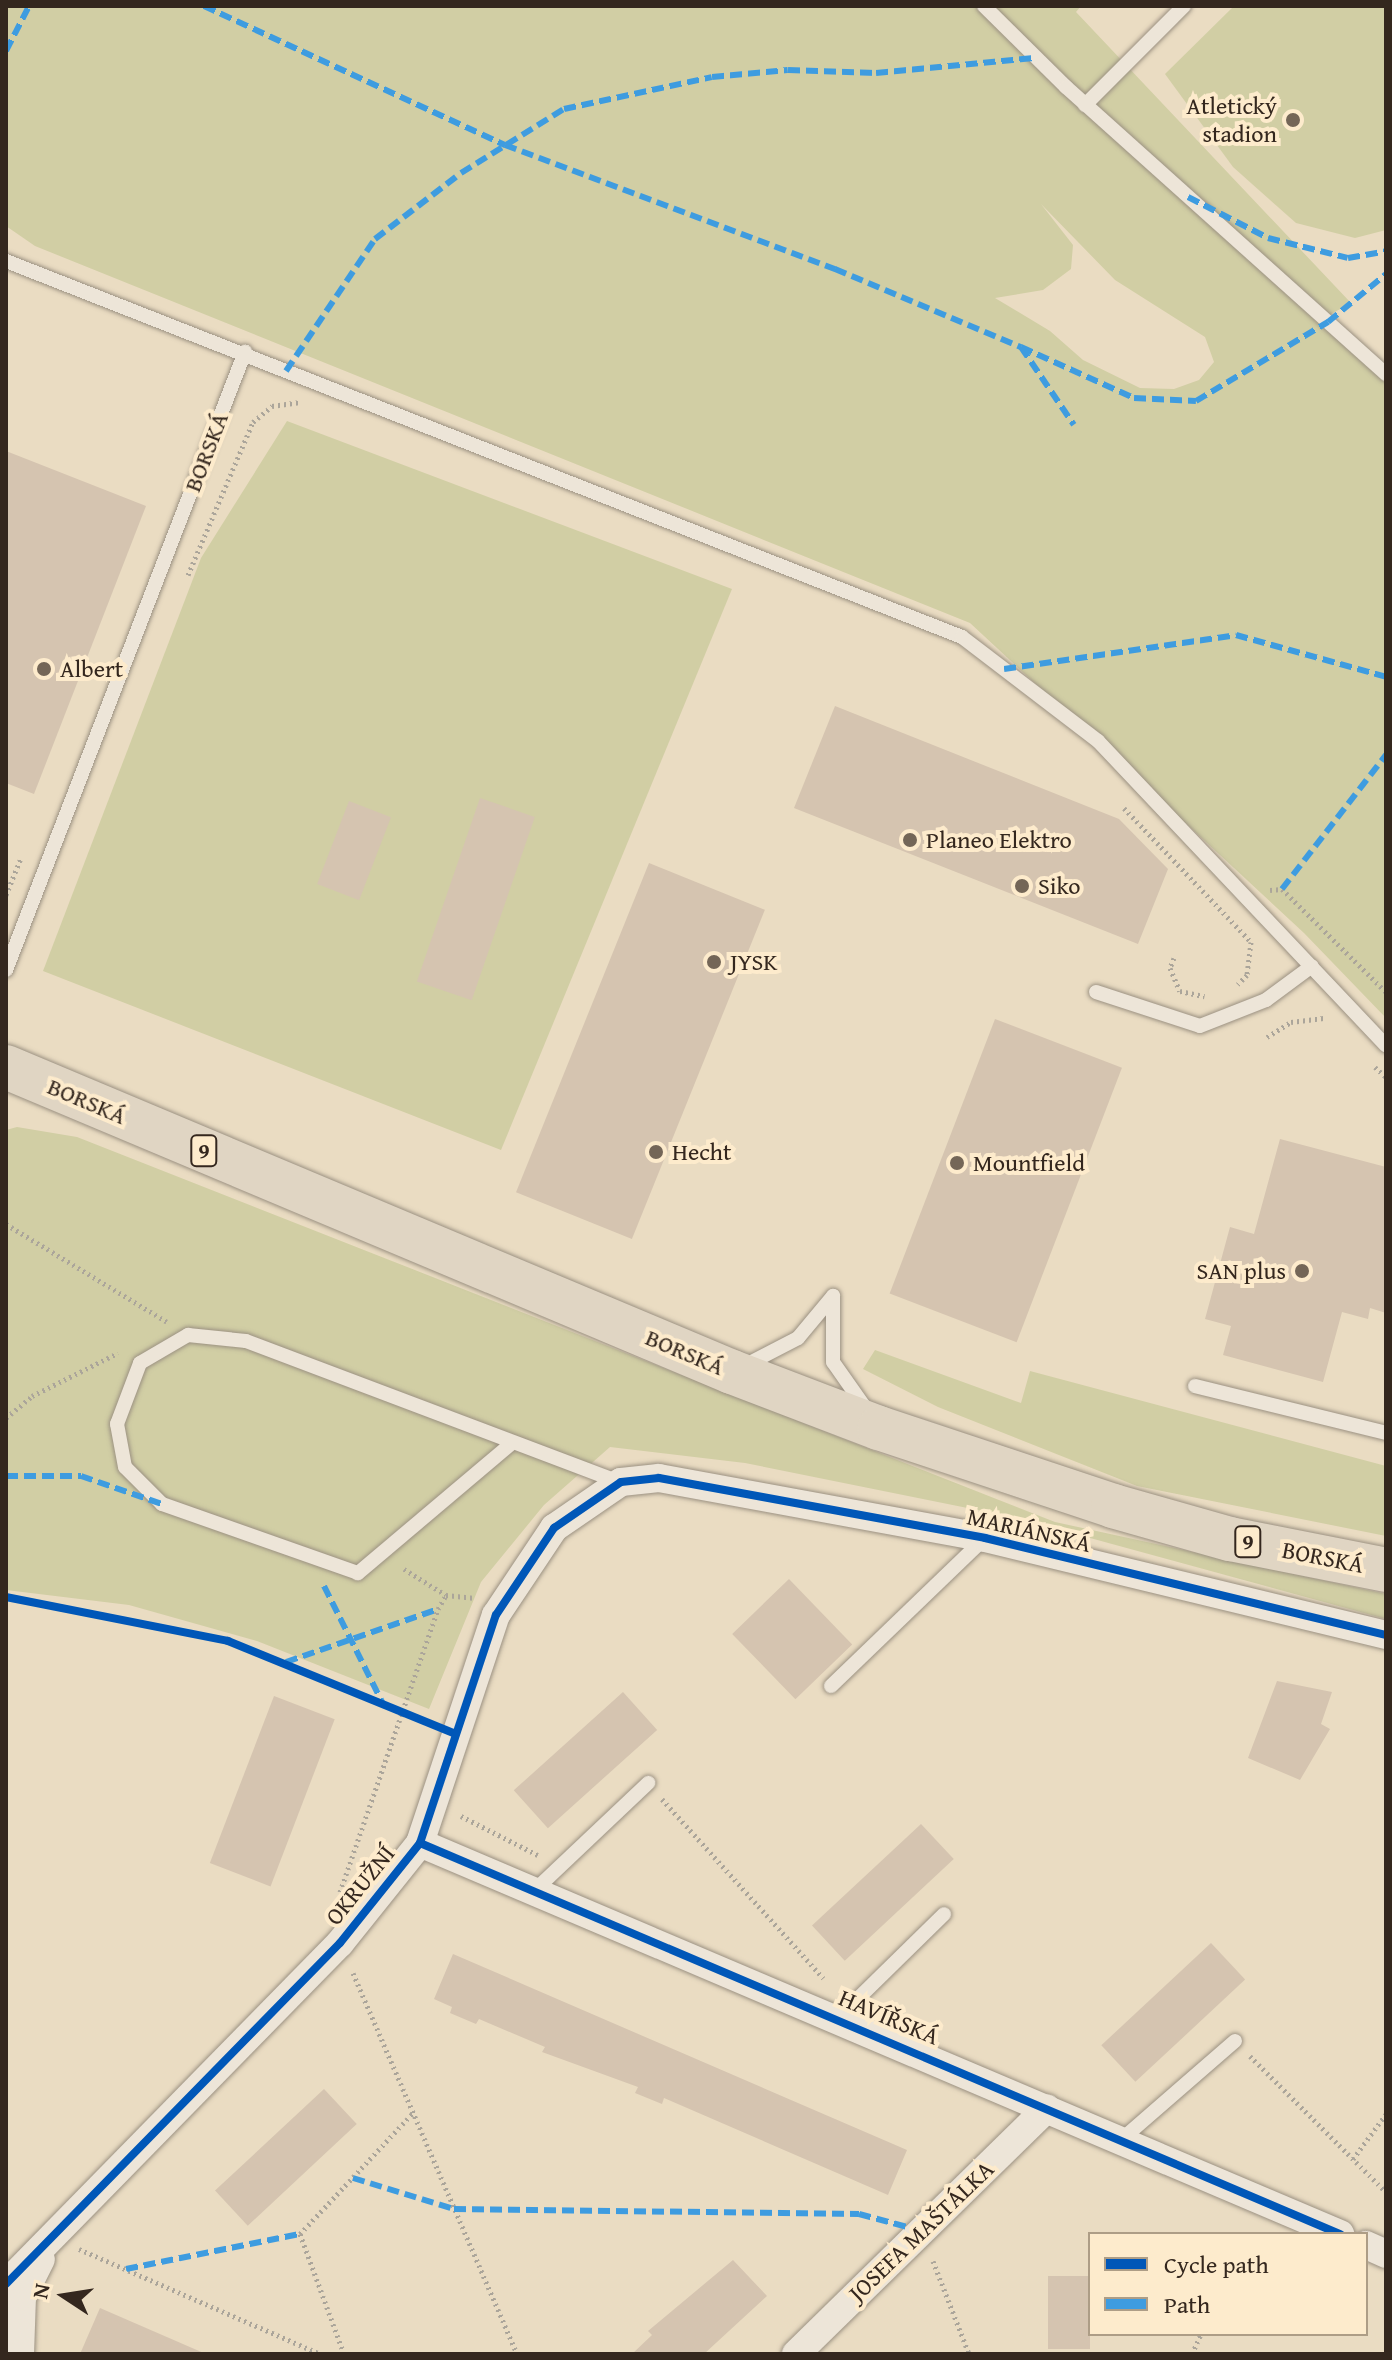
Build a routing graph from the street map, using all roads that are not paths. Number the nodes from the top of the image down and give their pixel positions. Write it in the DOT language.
graph roads {
  1 [pos="984,6"];
  2 [pos="1184,6"];
  3 [pos="1085,105"];
  4 [pos="6,261"];
  5 [pos="245,352"];
  6 [pos="1386,374"];
  7 [pos="1312,966"];
  8 [pos="6,970"];
  9 [pos="1096,992"];
  10 [pos="1386,1046"];
  11 [pos="6,1067"];
  12 [pos="732,1372"];
  13 [pos="1195,1386"];
  14 [pos="879,1428"];
  15 [pos="1386,1433"];
  16 [pos="512,1443"];
  17 [pos="659,1478"];
  18 [pos="621,1482"];
  19 [pos="985,1538"];
  20 [pos="1386,1570"];
  21 [pos="1386,1635"];
  22 [pos="831,1686"];
  23 [pos="648,1783"];
  24 [pos="420,1843"];
  25 [pos="535,1890"];
  26 [pos="944,1914"];
  27 [pos="839,2017"];
  28 [pos="1235,2041"];
  29 [pos="1047,2108"];
  30 [pos="1121,2140"];
  31 [pos="1335,2232"];
  32 [pos="52,2237"];
  33 [pos="6,2284"];
  34 [pos="20,2354"];
  35 [pos="796,2354"];
  1 -- 3 [label="lane"];
  2 -- 3 [label="lane"];
  3 -- 6 [label="lane"];
  4 -- 5 [label="lane"];
  5 -- 7 [label="lane"];
  5 -- 8 [label="lane, BORSKÁ"];
  7 -- 9 [label="lane"];
  7 -- 10 [label="lane"];
  11 -- 12 [label="main road, BORSKÁ / 9"];
  12 -- 14 [label="main road, BORSKÁ / 9"];
  12 -- 14 [label="lane"];
  13 -- 15 [label="lane"];
  14 -- 20 [label="main road, BORSKÁ / 9"];
  16 -- 16 [label="lane"];
  16 -- 18 [label="lane"];
  17 -- 18 [label="street, OKRUŽNÍ"];
  17 -- 19 [label="street, MARIÁNSKÁ"];
  18 -- 24 [label="street, OKRUŽNÍ"];
  19 -- 21 [label="street, MARIÁNSKÁ"];
  19 -- 22 [label="lane"];
  23 -- 25 [label="lane"];
  24 -- 25 [label="street, HAVÍŘSKÁ"];
  24 -- 32 [label="street, OKRUŽNÍ"];
  25 -- 27 [label="street, HAVÍŘSKÁ"];
  26 -- 27 [label="lane"];
  27 -- 29 [label="street, HAVÍŘSKÁ"];
  28 -- 30 [label="lane"];
  29 -- 30 [label="street, HAVÍŘSKÁ"];
  29 -- 35 [label="street, JOSEFA MAŠTÁLKA"];
  30 -- 31 [label="street, HAVÍŘSKÁ"];
  32 -- 33 [label="street, OKRUŽNÍ"];
  32 -- 34 [label="street"];
}
